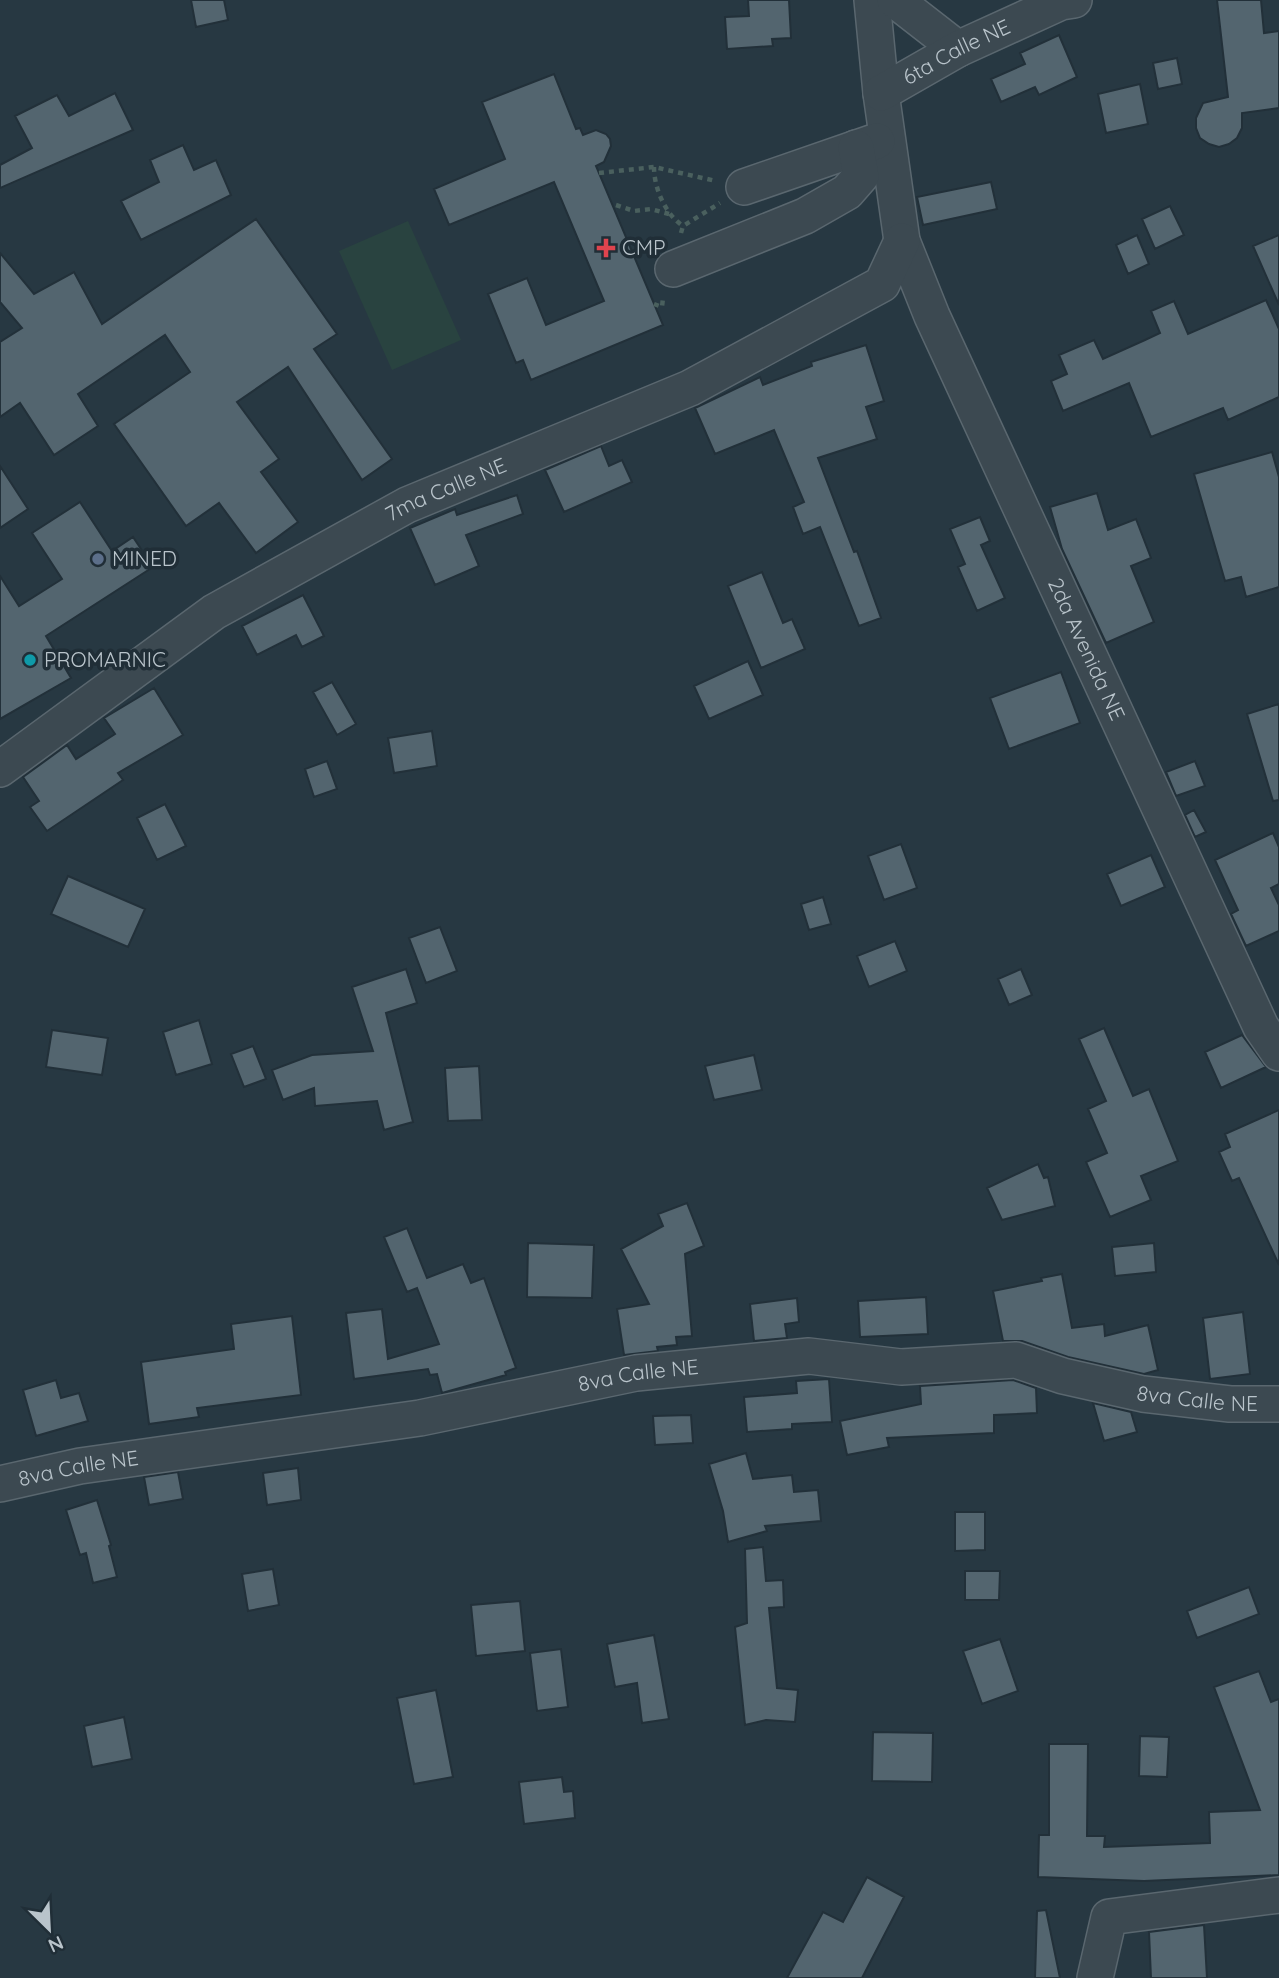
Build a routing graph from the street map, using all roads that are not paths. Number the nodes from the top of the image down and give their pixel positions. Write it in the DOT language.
graph roads {
  1 [pos="872,0"];
  2 [pos="895,0"];
  3 [pos="1074,0"];
  4 [pos="958,49"];
  5 [pos="881,93"];
  6 [pos="872,143"];
  7 [pos="744,187"];
  8 [pos="902,241"];
  9 [pos="673,269"];
  10 [pos="882,284"];
  11 [pos="932,316"];
  12 [pos="0,769"];
  13 [pos="1279,1053"];
  14 [pos="1279,1404"];
  15 [pos="0,1484"];
  16 [pos="1279,1895"];
  17 [pos="1095,1978"];
  1 -- 5 [label="street"];
  2 -- 4 [label="street"];
  3 -- 4 [label="street, 6ta Calle NE"];
  4 -- 5 [label="street, 6ta Calle NE"];
  5 -- 6 [label="street"];
  6 -- 7 [label="street"];
  6 -- 8 [label="street, 2da Avenida NE"];
  6 -- 9 [label="street"];
  8 -- 10 [label="street"];
  8 -- 11 [label="street, 2da Avenida NE"];
  10 -- 11 [label="street"];
  10 -- 12 [label="street, 7ma Calle NE"];
  11 -- 13 [label="street, 2da Avenida NE"];
  14 -- 15 [label="street, 8va Calle NE"];
  16 -- 17 [label="street"];
}
